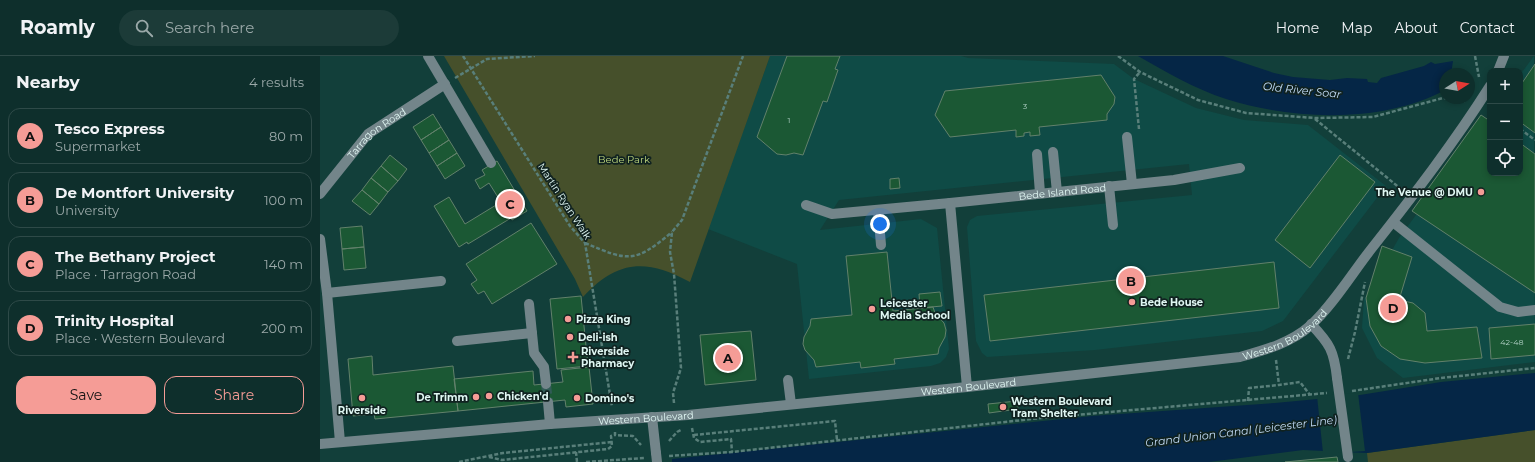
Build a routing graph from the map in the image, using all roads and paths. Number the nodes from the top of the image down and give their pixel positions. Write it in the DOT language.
graph roads {
  1 [pos="428,56"];
  2 [pos="463,56"];
  3 [pos="535,56"];
  4 [pos="742,56"];
  5 [pos="1118,56"];
  6 [pos="1504,56"];
  7 [pos="498,57"];
  8 [pos="471,68"];
  9 [pos="1499,68"];
  10 [pos="1140,72"];
  11 [pos="445,84"];
  12 [pos="1487,91"];
  13 [pos="1479,104"];
  14 [pos="1315,118"];
  15 [pos="1139,131"];
  16 [pos="1523,131"];
  17 [pos="1127,137"];
  18 [pos="1535,140"];
  19 [pos="1053,152"];
  20 [pos="1037,154"];
  21 [pos="491,163"];
  22 [pos="1240,168"];
  23 [pos="1132,184"];
  24 [pos="1109,186"];
  25 [pos="1057,192"];
  26 [pos="1040,193"];
  27 [pos="320,194"];
  28 [pos="1412,198"];
  29 [pos="950,203"];
  30 [pos="806,205"];
  31 [pos="878,210"];
  32 [pos="1393,222"];
  33 [pos="1114,225"];
  34 [pos="672,232"];
  35 [pos="320,239"];
  36 [pos="584,243"];
  37 [pos="881,245"];
  38 [pos="1366,279"];
  39 [pos="441,281"];
  40 [pos="327,293"];
  41 [pos="529,304"];
  42 [pos="1535,310"];
  43 [pos="325,319"];
  44 [pos="1312,324"];
  45 [pos="532,334"];
  46 [pos="457,341"];
  47 [pos="1277,366"];
  48 [pos="1535,368"];
  49 [pos="1337,378"];
  50 [pos="788,380"];
  51 [pos="546,384"];
  52 [pos="1279,385"];
  53 [pos="968,387"];
  54 [pos="1346,392"];
  55 [pos="673,393"];
  56 [pos="1331,393"];
  57 [pos="1310,395"];
  58 [pos="1248,400"];
  59 [pos="548,402"];
  60 [pos="791,404"];
  61 [pos="652,417"];
  62 [pos="613,420"];
  63 [pos="550,424"];
  64 [pos="615,435"];
  65 [pos="837,440"];
  66 [pos="340,442"];
  67 [pos="612,442"];
  68 [pos="320,444"];
  69 [pos="576,452"];
  70 [pos="732,452"];
  71 [pos="656,454"];
  72 [pos="488,457"];
  73 [pos="1348,459"];
  74 [pos="459,462"];
  75 [pos="577,462"];
  76 [pos="586,462"];
  1 -- 11 [label="street"];
  2 -- 8 [label="path, Martin Ryan Walk"];
  3 -- 7 [label="path"];
  4 -- 34 [label="path"];
  5 -- 10 [label="path"];
  6 -- 9 [label="street"];
  7 -- 8 [label="path"];
  8 -- 36 [label="path, Martin Ryan Walk"];
  10 -- 14 [label="path"];
  10 -- 15 [label="path"];
  11 -- 21 [label="street"];
  11 -- 27 [label="street, Tarragon Road"];
  12 -- 13 [label="street, Western Boulevard"];
  13 -- 14 [label="path"];
  13 -- 28 [label="street, Western Boulevard"];
  14 -- 28 [label="path"];
  16 -- 18 [label="path"];
  17 -- 23 [label="street"];
  19 -- 25 [label="street"];
  20 -- 26 [label="street"];
  22 -- 23 [label="street, Bede Island Road"];
  23 -- 24 [label="street, Bede Island Road"];
  24 -- 25 [label="street, Bede Island Road"];
  24 -- 33 [label="street"];
  25 -- 26 [label="street, Bede Island Road"];
  26 -- 29 [label="street, Bede Island Road"];
  28 -- 32 [label="street, Western Boulevard"];
  29 -- 31 [label="street, Bede Island Road"];
  29 -- 53 [label="street"];
  30 -- 31 [label="street, Bede Island Road"];
  31 -- 37 [label="street"];
  32 -- 42 [label="street"];
  32 -- 44 [label="street, Western Boulevard"];
  34 -- 36 [label="path"];
  34 -- 55 [label="path"];
  35 -- 40 [label="street"];
  36 -- 62 [label="path, Martin Ryan Walk"];
  38 -- 49 [label="path"];
  39 -- 40 [label="street"];
  40 -- 43 [label="street"];
  41 -- 45 [label="street"];
  43 -- 66 [label="street"];
  44 -- 49 [label="street"];
  44 -- 53 [label="street, Western Boulevard"];
  45 -- 46 [label="street"];
  45 -- 51 [label="street"];
  47 -- 52 [label="path"];
  48 -- 54 [label="path"];
  49 -- 73 [label="street, bridge"];
  50 -- 60 [label="street"];
  52 -- 57 [label="path"];
  52 -- 58 [label="path"];
  53 -- 60 [label="street, Western Boulevard"];
  56 -- 57 [label="path"];
  57 -- 58 [label="path"];
  58 -- 65 [label="path"];
  59 -- 63 [label="street"];
  60 -- 61 [label="street, Western Boulevard"];
  61 -- 62 [label="street, Western Boulevard"];
  61 -- 71 [label="street"];
  62 -- 63 [label="street, Western Boulevard"];
  62 -- 64 [label="path, Martin Ryan Walk"];
  63 -- 66 [label="street, Western Boulevard"];
  64 -- 67 [label="path"];
  64 -- 71 [label="path"];
  65 -- 70 [label="path"];
  65 -- 70 [label="path"];
  66 -- 68 [label="street, Western Boulevard"];
  67 -- 69 [label="path"];
  67 -- 72 [label="path"];
  69 -- 72 [label="path"];
  69 -- 75 [label="path"];
  70 -- 71 [label="path"];
  71 -- 76 [label="path"];
  72 -- 74 [label="path"];
}
